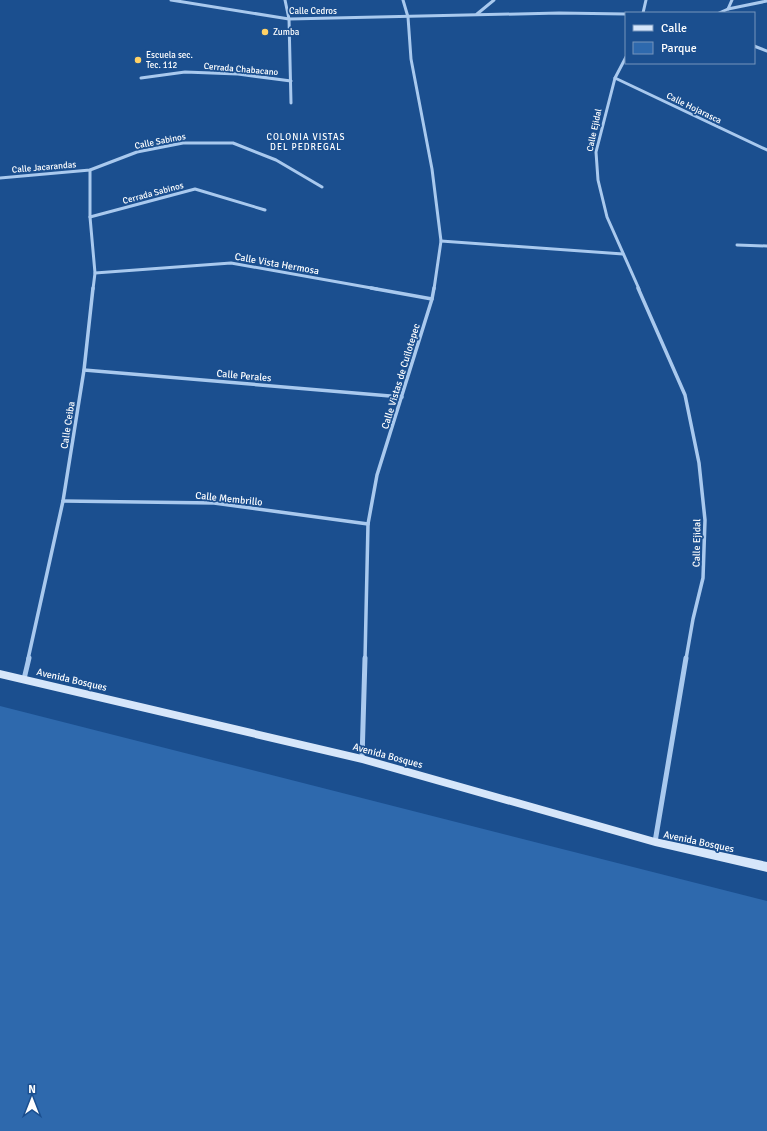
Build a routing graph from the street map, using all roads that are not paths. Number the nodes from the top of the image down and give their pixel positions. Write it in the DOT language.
graph roads {
  1 [pos="171,0"];
  2 [pos="284,0"];
  3 [pos="403,0"];
  4 [pos="494,0"];
  5 [pos="646,0"];
  6 [pos="732,0"];
  7 [pos="767,1"];
  8 [pos="728,9"];
  9 [pos="644,12"];
  10 [pos="721,12"];
  11 [pos="477,14"];
  12 [pos="625,14"];
  13 [pos="408,17"];
  14 [pos="289,19"];
  15 [pos="755,46"];
  16 [pos="767,51"];
  17 [pos="625,59"];
  18 [pos="141,78"];
  19 [pos="615,78"];
  20 [pos="291,81"];
  21 [pos="291,103"];
  22 [pos="767,150"];
  23 [pos="90,170"];
  24 [pos="0,178"];
  25 [pos="322,187"];
  26 [pos="265,210"];
  27 [pos="90,217"];
  28 [pos="441,241"];
  29 [pos="738,245"];
  30 [pos="767,246"];
  31 [pos="623,254"];
  32 [pos="95,273"];
  33 [pos="432,299"];
  34 [pos="84,370"];
  35 [pos="402,396"];
  36 [pos="63,501"];
  37 [pos="368,524"];
  38 [pos="0,674"];
  39 [pos="24,679"];
  40 [pos="362,759"];
  41 [pos="655,842"];
  42 [pos="767,867"];
  1 -- 14 [label="street, Calle Cedros"];
  2 -- 14 [label="street"];
  3 -- 13 [label="street, Calle Vistas de Cuilotepec"];
  4 -- 11 [label="street"];
  5 -- 9 [label="street"];
  6 -- 8 [label="street"];
  7 -- 8 [label="street"];
  8 -- 10 [label="street"];
  11 -- 12 [label="street, Calle Cedros"];
  11 -- 13 [label="street, Calle Cedros"];
  13 -- 14 [label="street, Calle Cedros"];
  13 -- 28 [label="street, Calle Vistas de Cuilotepec"];
  14 -- 20 [label="street"];
  15 -- 16 [label="street"];
  17 -- 19 [label="street, Calle Ejidal"];
  18 -- 20 [label="street, Cerrada Chabacano"];
  19 -- 22 [label="street, Calle Hojarasca"];
  19 -- 31 [label="street, Calle Ejidal"];
  20 -- 21 [label="street"];
  23 -- 24 [label="street, Calle Jacarandas"];
  23 -- 25 [label="street, Calle Sabinos"];
  23 -- 27 [label="street, Calle Ceiba"];
  26 -- 27 [label="street, Cerrada Sabinos"];
  27 -- 32 [label="street, Calle Ceiba"];
  28 -- 31 [label="street"];
  28 -- 33 [label="street, Calle Vistas de Cuilotepec"];
  29 -- 30 [label="street"];
  31 -- 41 [label="street, Calle Ejidal"];
  32 -- 33 [label="street, Calle Vista Hermosa"];
  32 -- 34 [label="street, Calle Ceiba"];
  33 -- 35 [label="street, Calle Vistas de Cuilotepec"];
  34 -- 35 [label="street, Calle Perales"];
  34 -- 36 [label="street, Calle Ceiba"];
  35 -- 37 [label="street, Calle Vistas de Cuilotepec"];
  36 -- 37 [label="street, Calle Membrillo"];
  36 -- 39 [label="street, Calle Ceiba"];
  37 -- 40 [label="street, Calle Vistas de Cuilotepec"];
  38 -- 39 [label="street, Avenida Bosques"];
  39 -- 40 [label="street, Avenida Bosques"];
  40 -- 41 [label="street, Avenida Bosques"];
  41 -- 42 [label="street, Avenida Bosques"];
}
